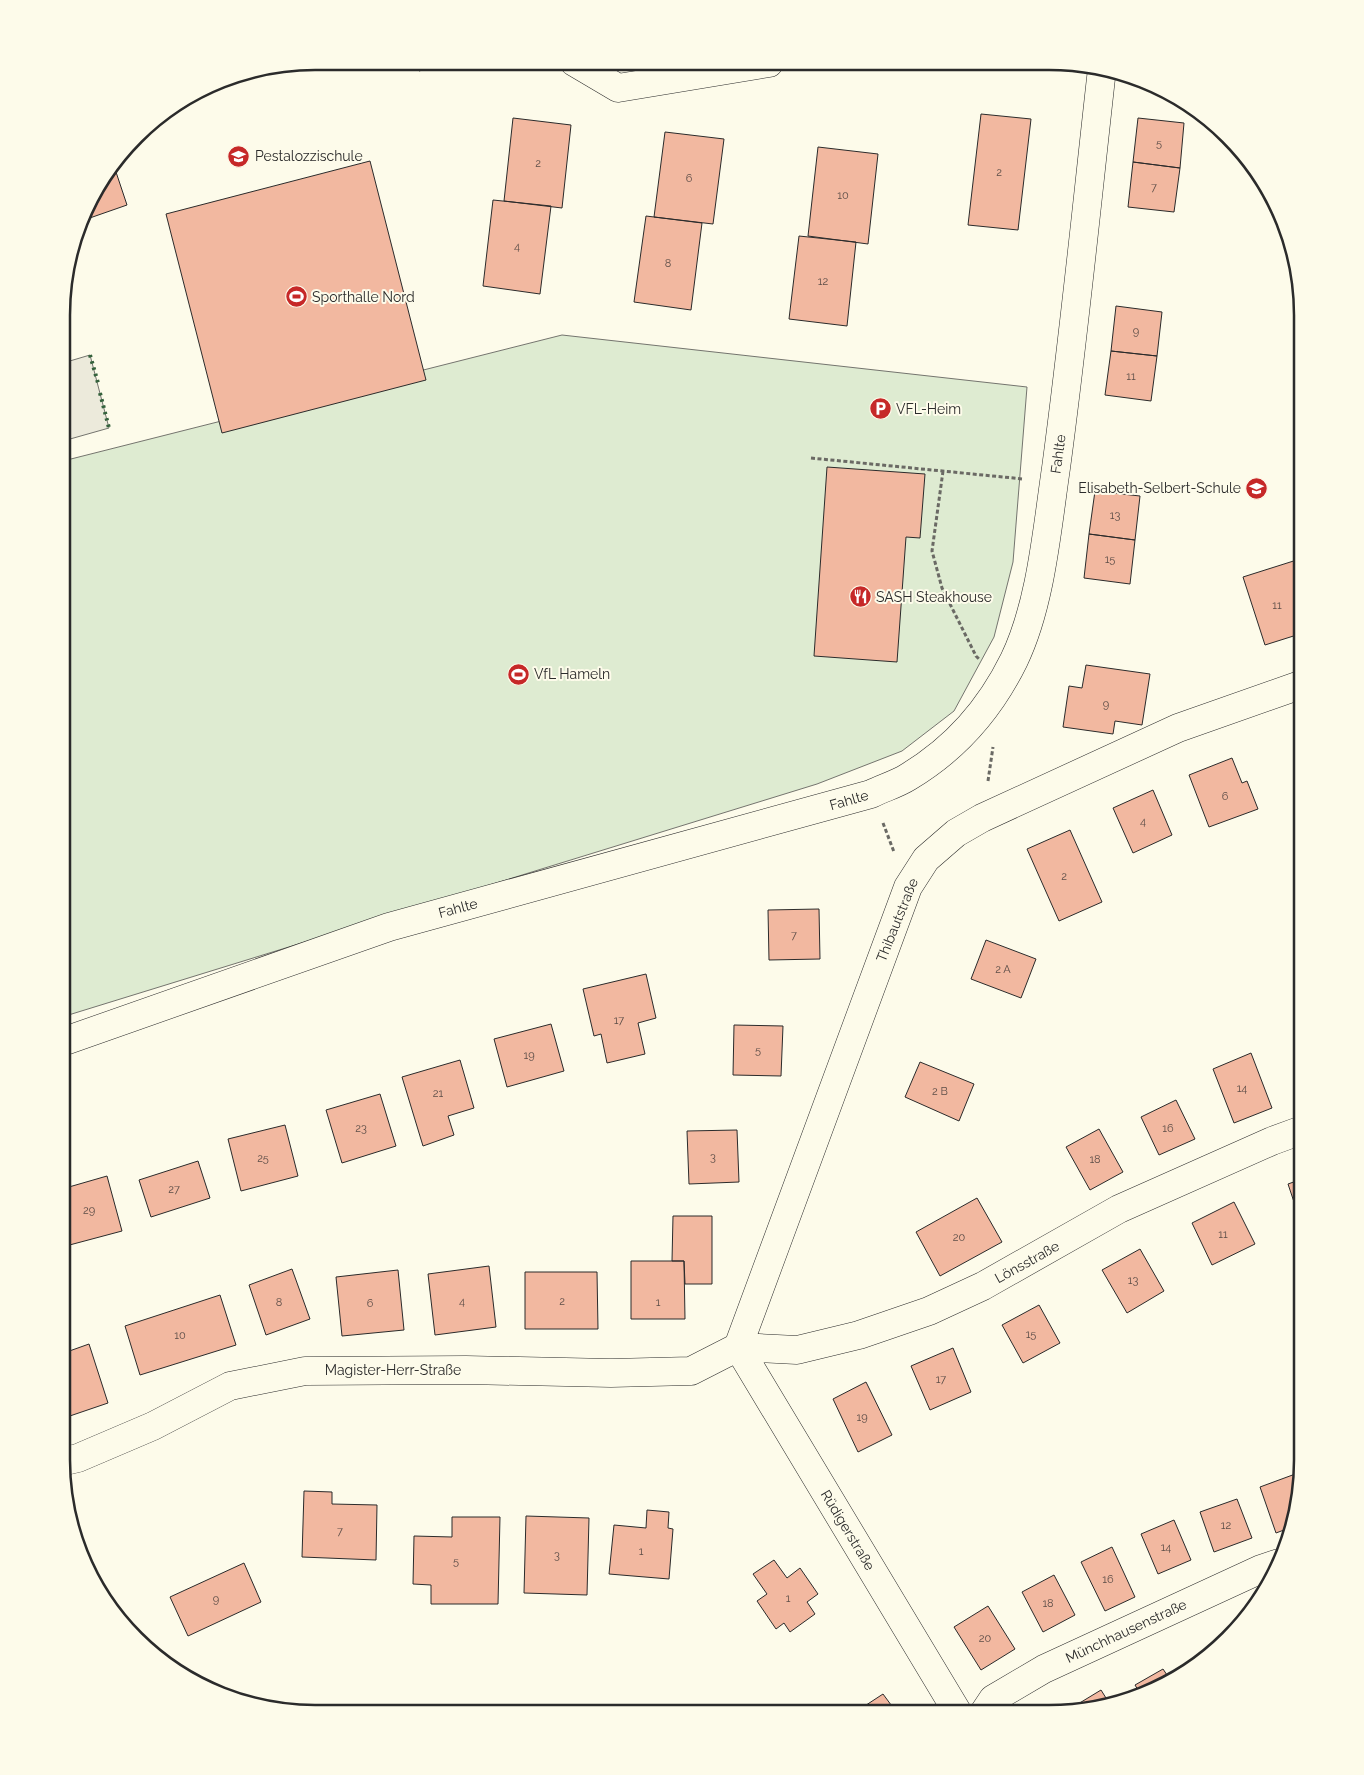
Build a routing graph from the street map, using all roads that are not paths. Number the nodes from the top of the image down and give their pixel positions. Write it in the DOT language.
graph roads {
  1 [pos="588,70"];
  2 [pos="723,70"];
  3 [pos="1101,76"];
  4 [pos="1294,687"];
  5 [pos="70,1039"];
  6 [pos="1294,1133"];
  7 [pos="738,1347"];
  8 [pos="70,1460"];
  9 [pos="1270,1566"];
  10 [pos="953,1705"];
  11 [pos="989,1705"];
  1 -- 2 [label="street"];
  3 -- 5 [label="street, Fahlte"];
  4 -- 7 [label="street, Thibautstraße"];
  6 -- 7 [label="street, Lönsstraße"];
  7 -- 8 [label="street, Magister-Herr-Straße"];
  7 -- 10 [label="street, Rüdigerstraße"];
  9 -- 11 [label="street, Münchhausenstraße"];
}
